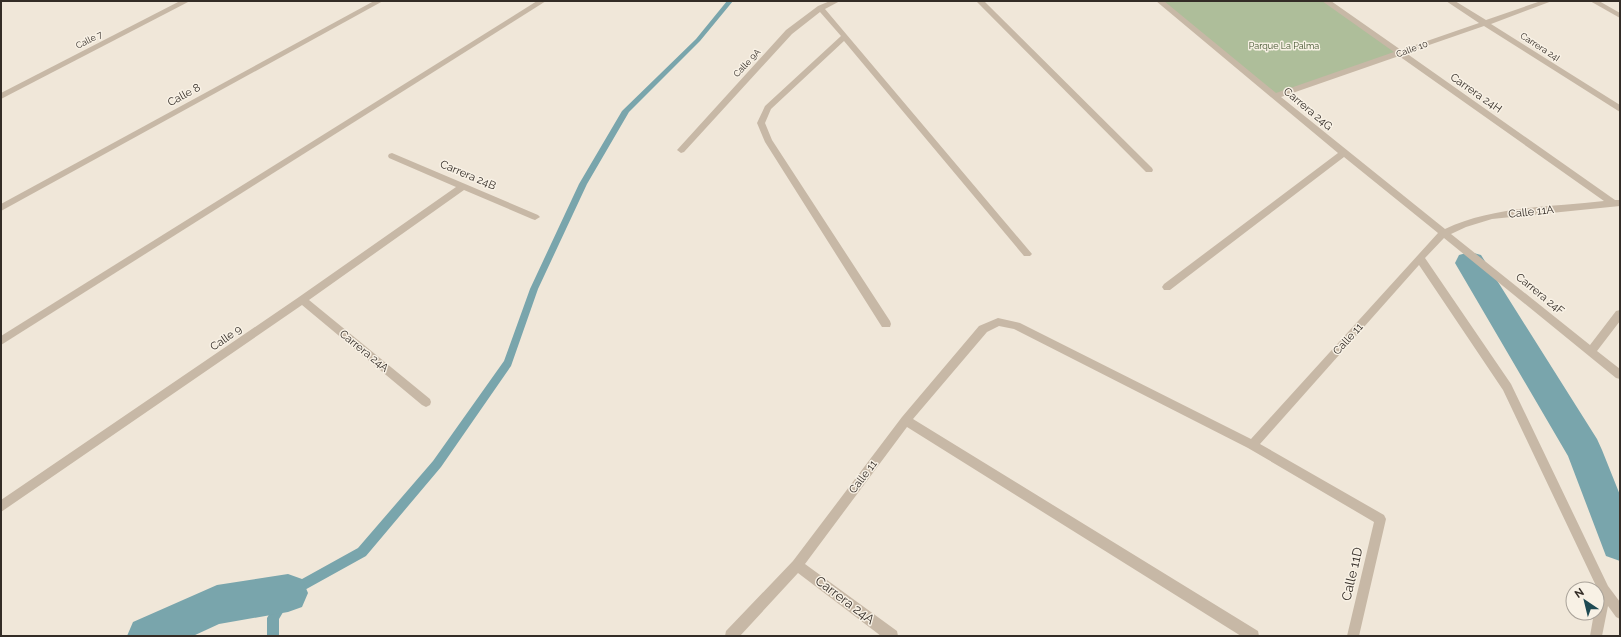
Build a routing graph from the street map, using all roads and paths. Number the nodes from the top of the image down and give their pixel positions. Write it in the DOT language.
graph roads {
  1 [pos="186,1"];
  2 [pos="379,1"];
  3 [pos="542,1"];
  4 [pos="836,1"];
  5 [pos="980,1"];
  6 [pos="1160,1"];
  7 [pos="1326,1"];
  8 [pos="1450,1"];
  9 [pos="1548,1"];
  10 [pos="1594,1"];
  11 [pos="820,8"];
  12 [pos="1620,16"];
  13 [pos="1484,22"];
  14 [pos="845,36"];
  15 [pos="1400,53"];
  16 [pos="1,96"];
  17 [pos="1276,96"];
  18 [pos="1620,110"];
  19 [pos="681,150"];
  20 [pos="1344,153"];
  21 [pos="392,156"];
  22 [pos="1149,170"];
  23 [pos="464,186"];
  24 [pos="1617,203"];
  25 [pos="1,208"];
  26 [pos="535,217"];
  27 [pos="1444,232"];
  28 [pos="1027,254"];
  29 [pos="1420,258"];
  30 [pos="1167,288"];
  31 [pos="302,300"];
  32 [pos="1620,314"];
  33 [pos="886,324"];
  34 [pos="1,341"];
  35 [pos="1591,351"];
  36 [pos="1620,375"];
  37 [pos="426,402"];
  38 [pos="906,420"];
  39 [pos="1252,445"];
  40 [pos="1,507"];
  41 [pos="797,565"];
  42 [pos="1600,581"];
  43 [pos="1605,591"];
  44 [pos="1620,613"];
  45 [pos="1599,621"];
  46 [pos="731,636"];
  47 [pos="892,636"];
  48 [pos="1253,636"];
  49 [pos="1353,636"];
  50 [pos="1596,636"];
  1 -- 16 [label="street, Calle 7"];
  2 -- 25 [label="street, Calle 8"];
  3 -- 34 [label="street"];
  4 -- 11 [label="street, Calle 9A"];
  5 -- 22 [label="street"];
  6 -- 17 [label="street, Carrera 24G"];
  7 -- 15 [label="street, Carrera 24H"];
  8 -- 13 [label="street, Carrera 24I"];
  9 -- 13 [label="street, Calle 10"];
  10 -- 12 [label="street"];
  11 -- 14 [label="street"];
  11 -- 19 [label="street, Calle 9A"];
  13 -- 15 [label="street, Calle 10"];
  13 -- 18 [label="street, Carrera 24I"];
  14 -- 28 [label="street"];
  14 -- 33 [label="street"];
  15 -- 17 [label="street, Calle 10"];
  15 -- 24 [label="street, Carrera 24H"];
  17 -- 20 [label="street, Carrera 24G"];
  20 -- 27 [label="street, Carrera 24G"];
  20 -- 30 [label="street"];
  21 -- 23 [label="street, Carrera 24B"];
  23 -- 26 [label="street, Carrera 24B"];
  23 -- 31 [label="street, Calle 9"];
  24 -- 27 [label="street, Calle 11A"];
  27 -- 29 [label="street, Calle 11"];
  27 -- 35 [label="street, Carrera 24F"];
  29 -- 39 [label="street, Calle 11"];
  29 -- 42 [label="street"];
  31 -- 37 [label="street, Carrera 24A"];
  31 -- 40 [label="street, Calle 9"];
  32 -- 35 [label="street"];
  35 -- 36 [label="street, Carrera 24F"];
  38 -- 39 [label="street, Calle 11"];
  38 -- 41 [label="street, Calle 11"];
  38 -- 48 [label="street"];
  39 -- 49 [label="street, Calle 11D"];
  41 -- 46 [label="street, Calle 11"];
  41 -- 47 [label="street, Carrera 24A"];
  43 -- 44 [label="street"];
  45 -- 50 [label="street"];
}
